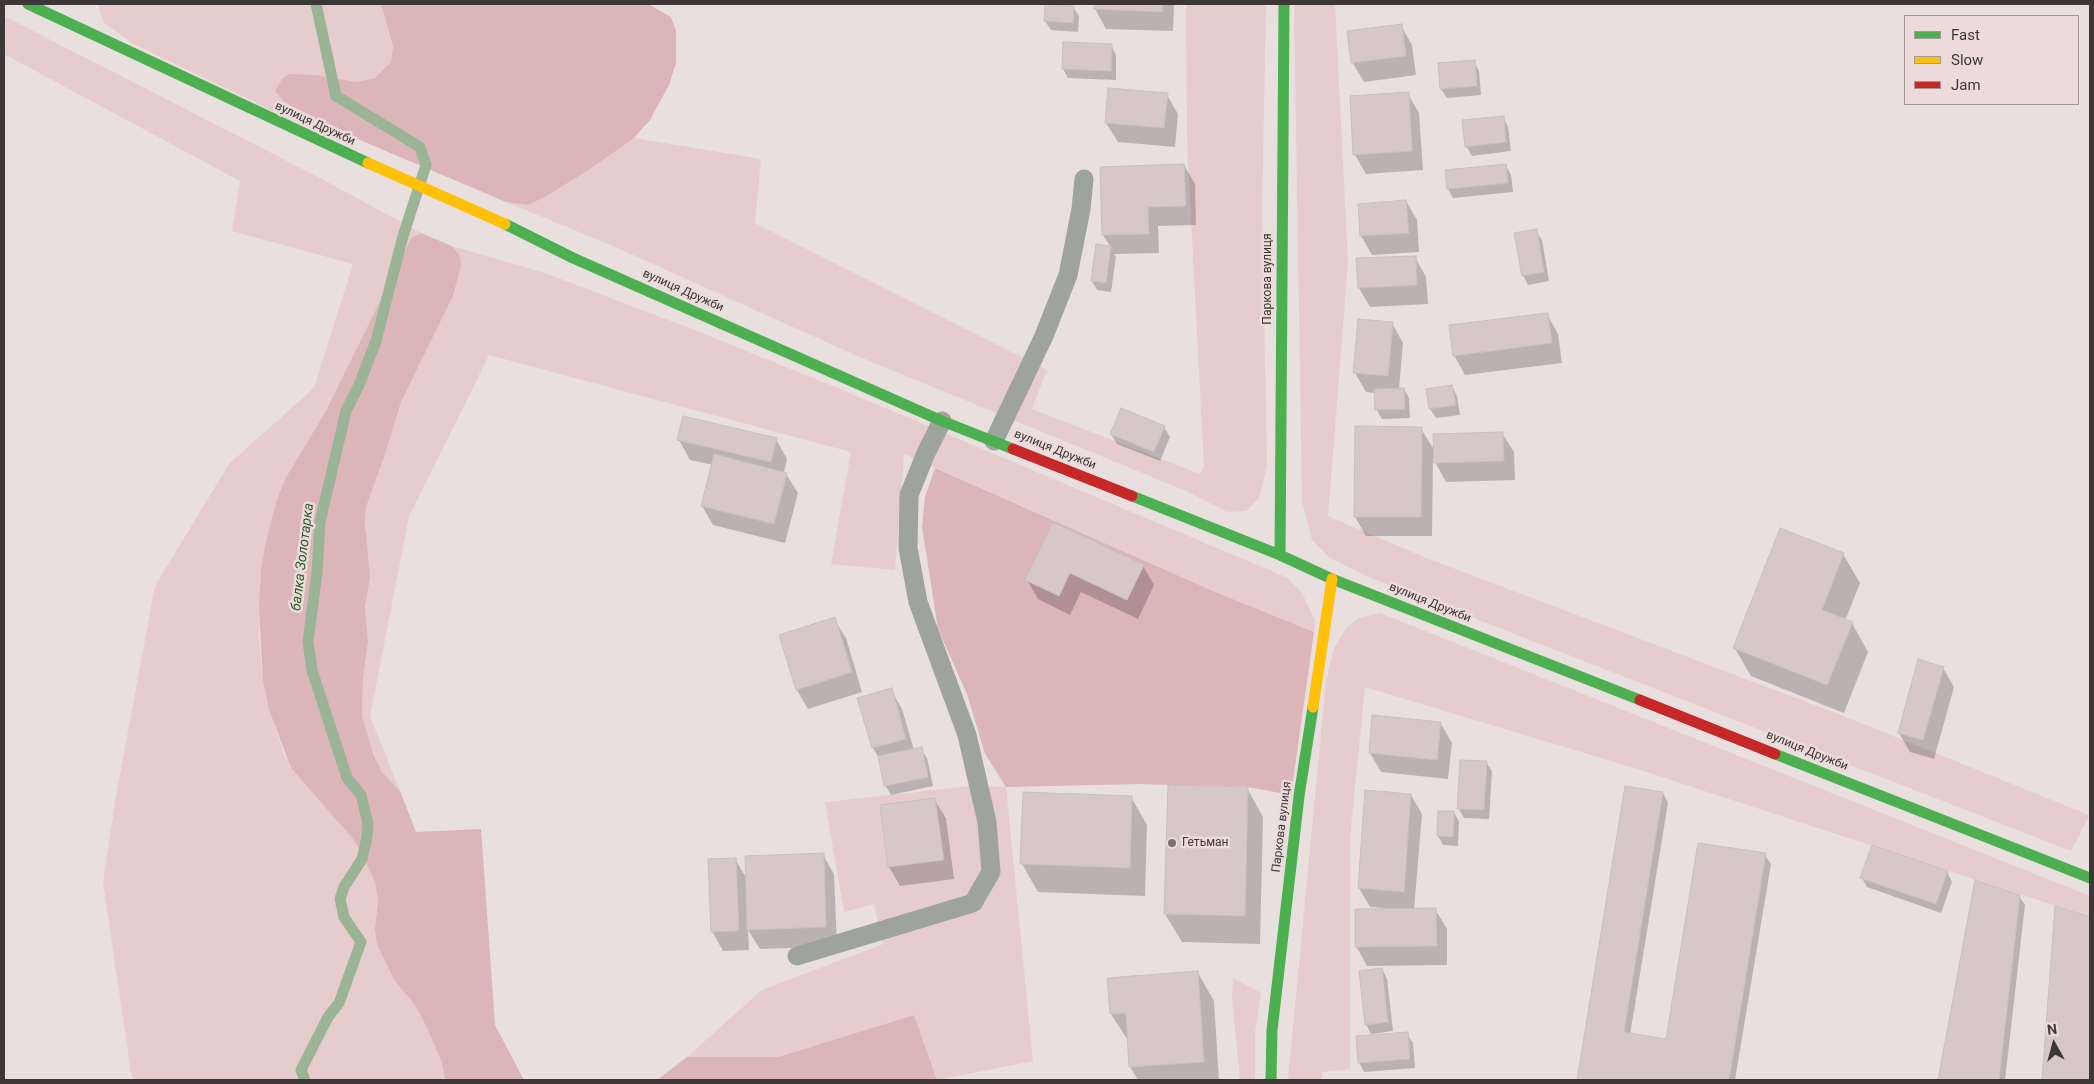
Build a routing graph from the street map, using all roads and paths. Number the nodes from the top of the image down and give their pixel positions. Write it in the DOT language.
graph roads {
  1 [pos="28,4"];
  2 [pos="1284,4"];
  3 [pos="1084,179"];
  4 [pos="942,421"];
  5 [pos="994,441"];
  6 [pos="1280,554"];
  7 [pos="1332,579"];
  8 [pos="2090,878"];
  9 [pos="797,956"];
  10 [pos="1271,1080"];
  1 -- 4 [label="street, вулиця Дружби"];
  2 -- 6 [label="street, Паркова вулиця"];
  3 -- 5 [label="lane"];
  4 -- 5 [label="street, вулиця Дружби"];
  4 -- 9 [label="lane"];
  5 -- 6 [label="street, вулиця Дружби"];
  6 -- 7 [label="street, вулиця Дружби"];
  7 -- 8 [label="street, вулиця Дружби"];
  7 -- 10 [label="street, Паркова вулиця"];
}
